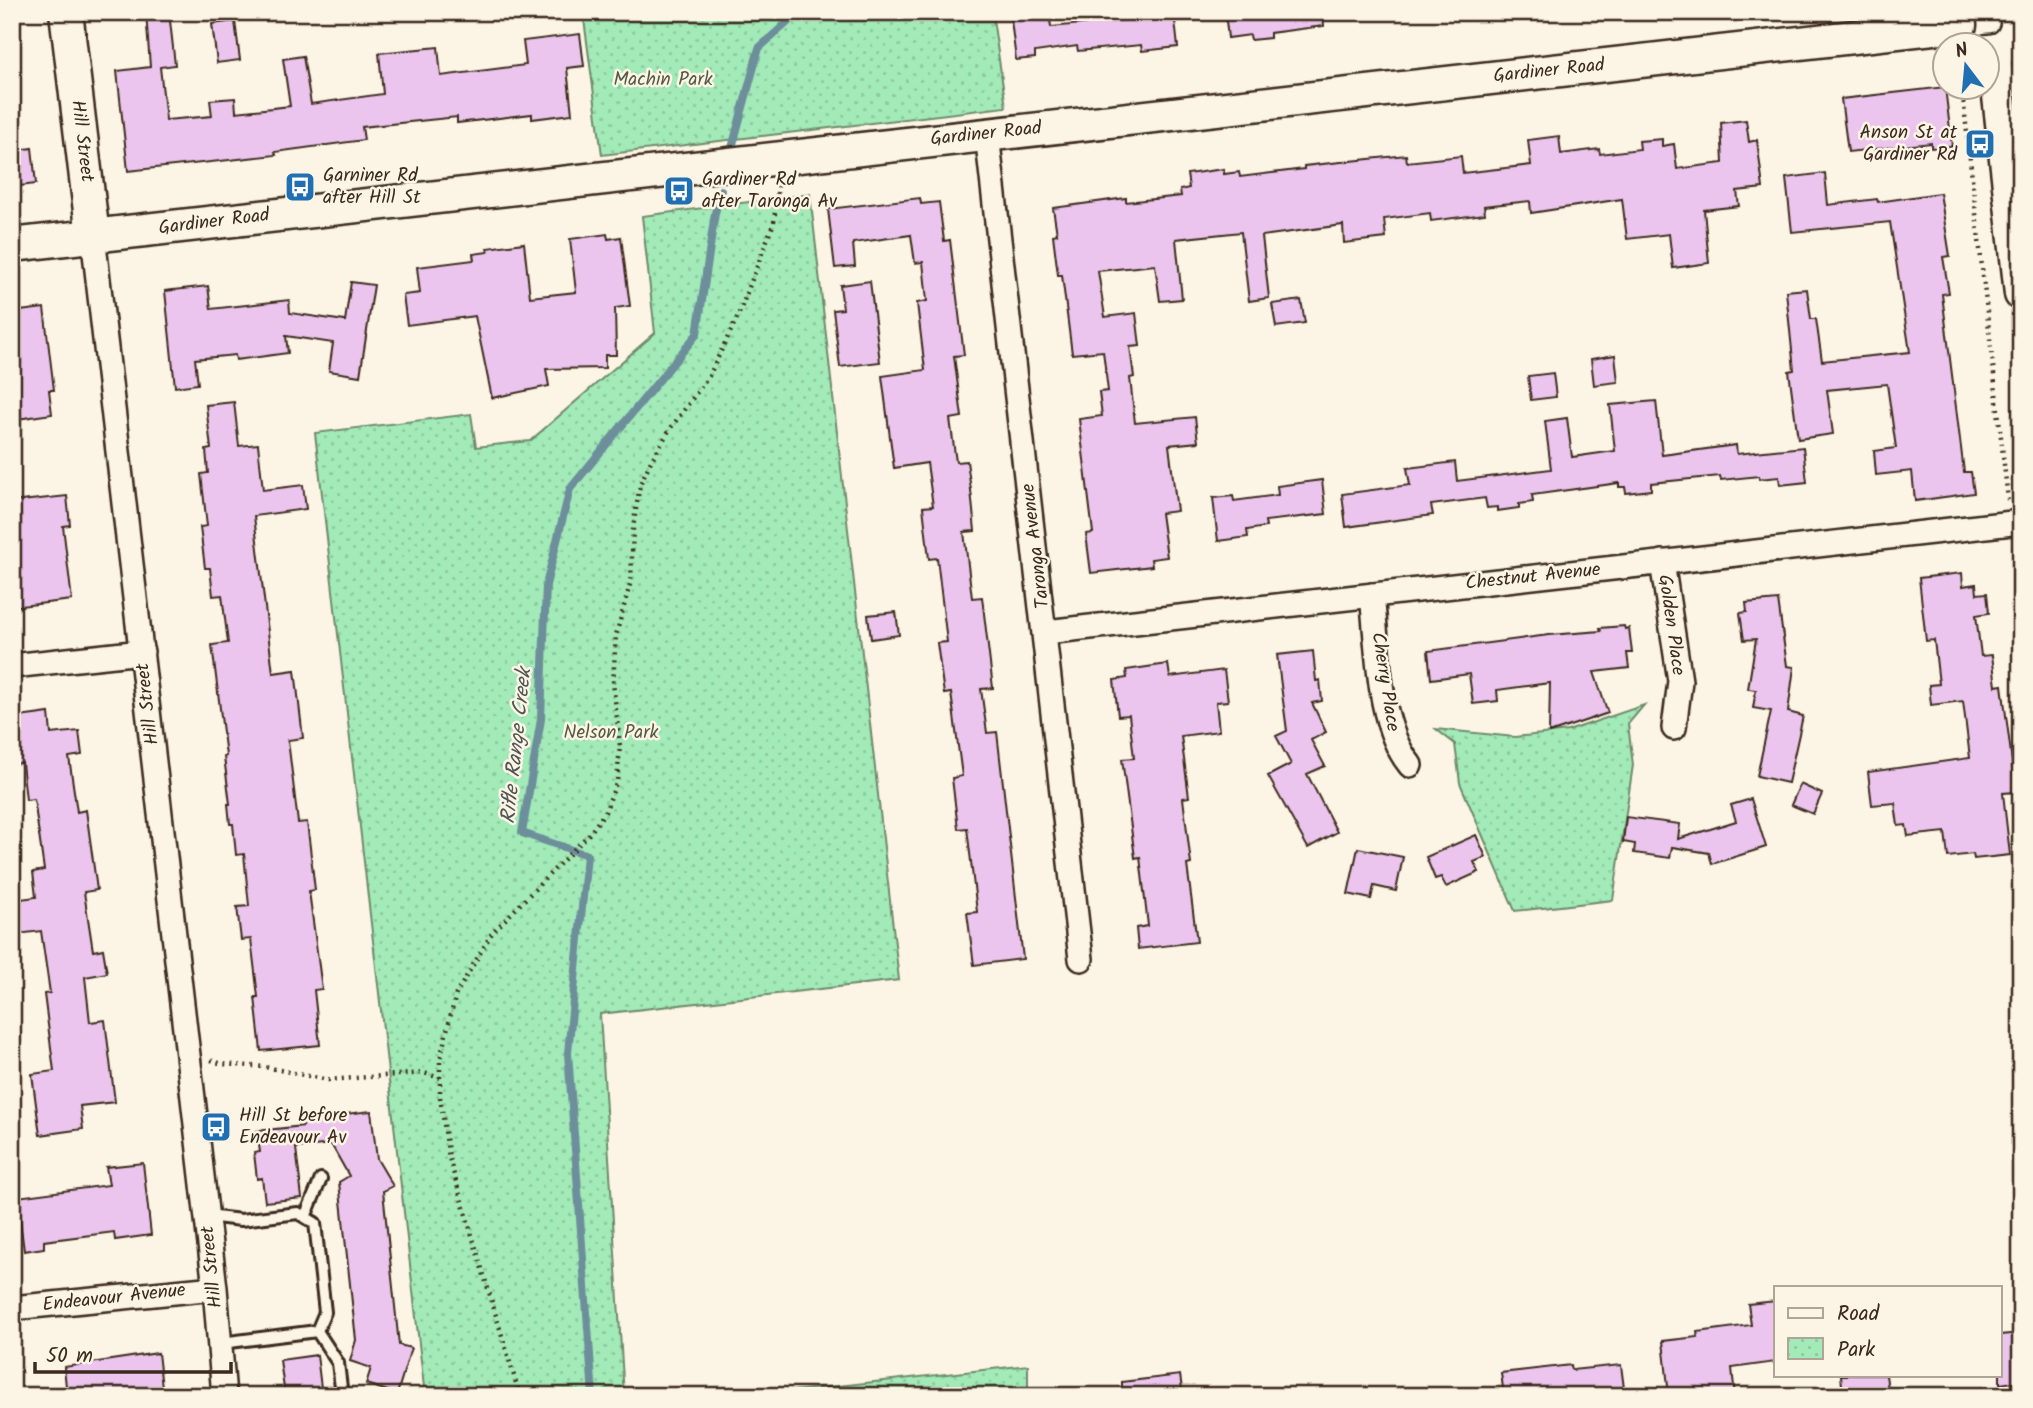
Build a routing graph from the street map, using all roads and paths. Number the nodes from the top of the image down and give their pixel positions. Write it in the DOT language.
graph roads {
  1 [pos="66,12"];
  2 [pos="2018,18"];
  3 [pos="2002,39"];
  4 [pos="1932,41"];
  5 [pos="1964,102"];
  6 [pos="1987,102"];
  7 [pos="988,134"];
  8 [pos="781,157"];
  9 [pos="93,236"];
  10 [pos="12,245"];
  11 [pos="2021,294"];
  12 [pos="2016,523"];
  13 [pos="1662,562"];
  14 [pos="1372,595"];
  15 [pos="2021,605"];
  16 [pos="1046,632"];
  17 [pos="142,652"];
  18 [pos="12,667"];
  19 [pos="1674,728"];
  20 [pos="1410,765"];
  21 [pos="1082,959"];
  22 [pos="188,1051"];
  23 [pos="440,1078"];
  24 [pos="321,1178"];
  25 [pos="207,1216"];
  26 [pos="305,1217"];
  27 [pos="215,1288"];
  28 [pos="12,1308"];
  29 [pos="317,1331"];
  30 [pos="220,1343"];
  31 [pos="224,1396"];
  32 [pos="342,1396"];
  33 [pos="520,1396"];
  1 -- 9 [label="street, Hill Street"];
  2 -- 3 [label="street"];
  4 -- 7 [label="street, Gardiner Road"];
  5 -- 12 [label="path"];
  6 -- 11 [label="street"];
  7 -- 8 [label="street, Gardiner Road"];
  7 -- 16 [label="street, Taronga Avenue"];
  8 -- 9 [label="street, Gardiner Road"];
  8 -- 23 [label="path"];
  9 -- 10 [label="street, Gardiner Road"];
  9 -- 17 [label="street, Hill Street"];
  12 -- 13 [label="street, Chestnut Avenue"];
  12 -- 15 [label="path"];
  13 -- 14 [label="street, Chestnut Avenue"];
  13 -- 19 [label="street, Golden Place"];
  14 -- 16 [label="street, Chestnut Avenue"];
  14 -- 20 [label="street, Cherry Place"];
  16 -- 21 [label="street, Taronga Avenue"];
  17 -- 18 [label="street"];
  17 -- 22 [label="street, Hill Street"];
  22 -- 23 [label="path"];
  22 -- 25 [label="street, Hill Street"];
  23 -- 33 [label="path"];
  24 -- 26 [label="lane"];
  25 -- 26 [label="lane"];
  25 -- 27 [label="street, Hill Street"];
  26 -- 29 [label="lane"];
  27 -- 28 [label="street, Endeavour Avenue"];
  27 -- 30 [label="street, Hill Street"];
  29 -- 30 [label="lane"];
  29 -- 32 [label="lane"];
  30 -- 31 [label="street, Hill Street"];
}
